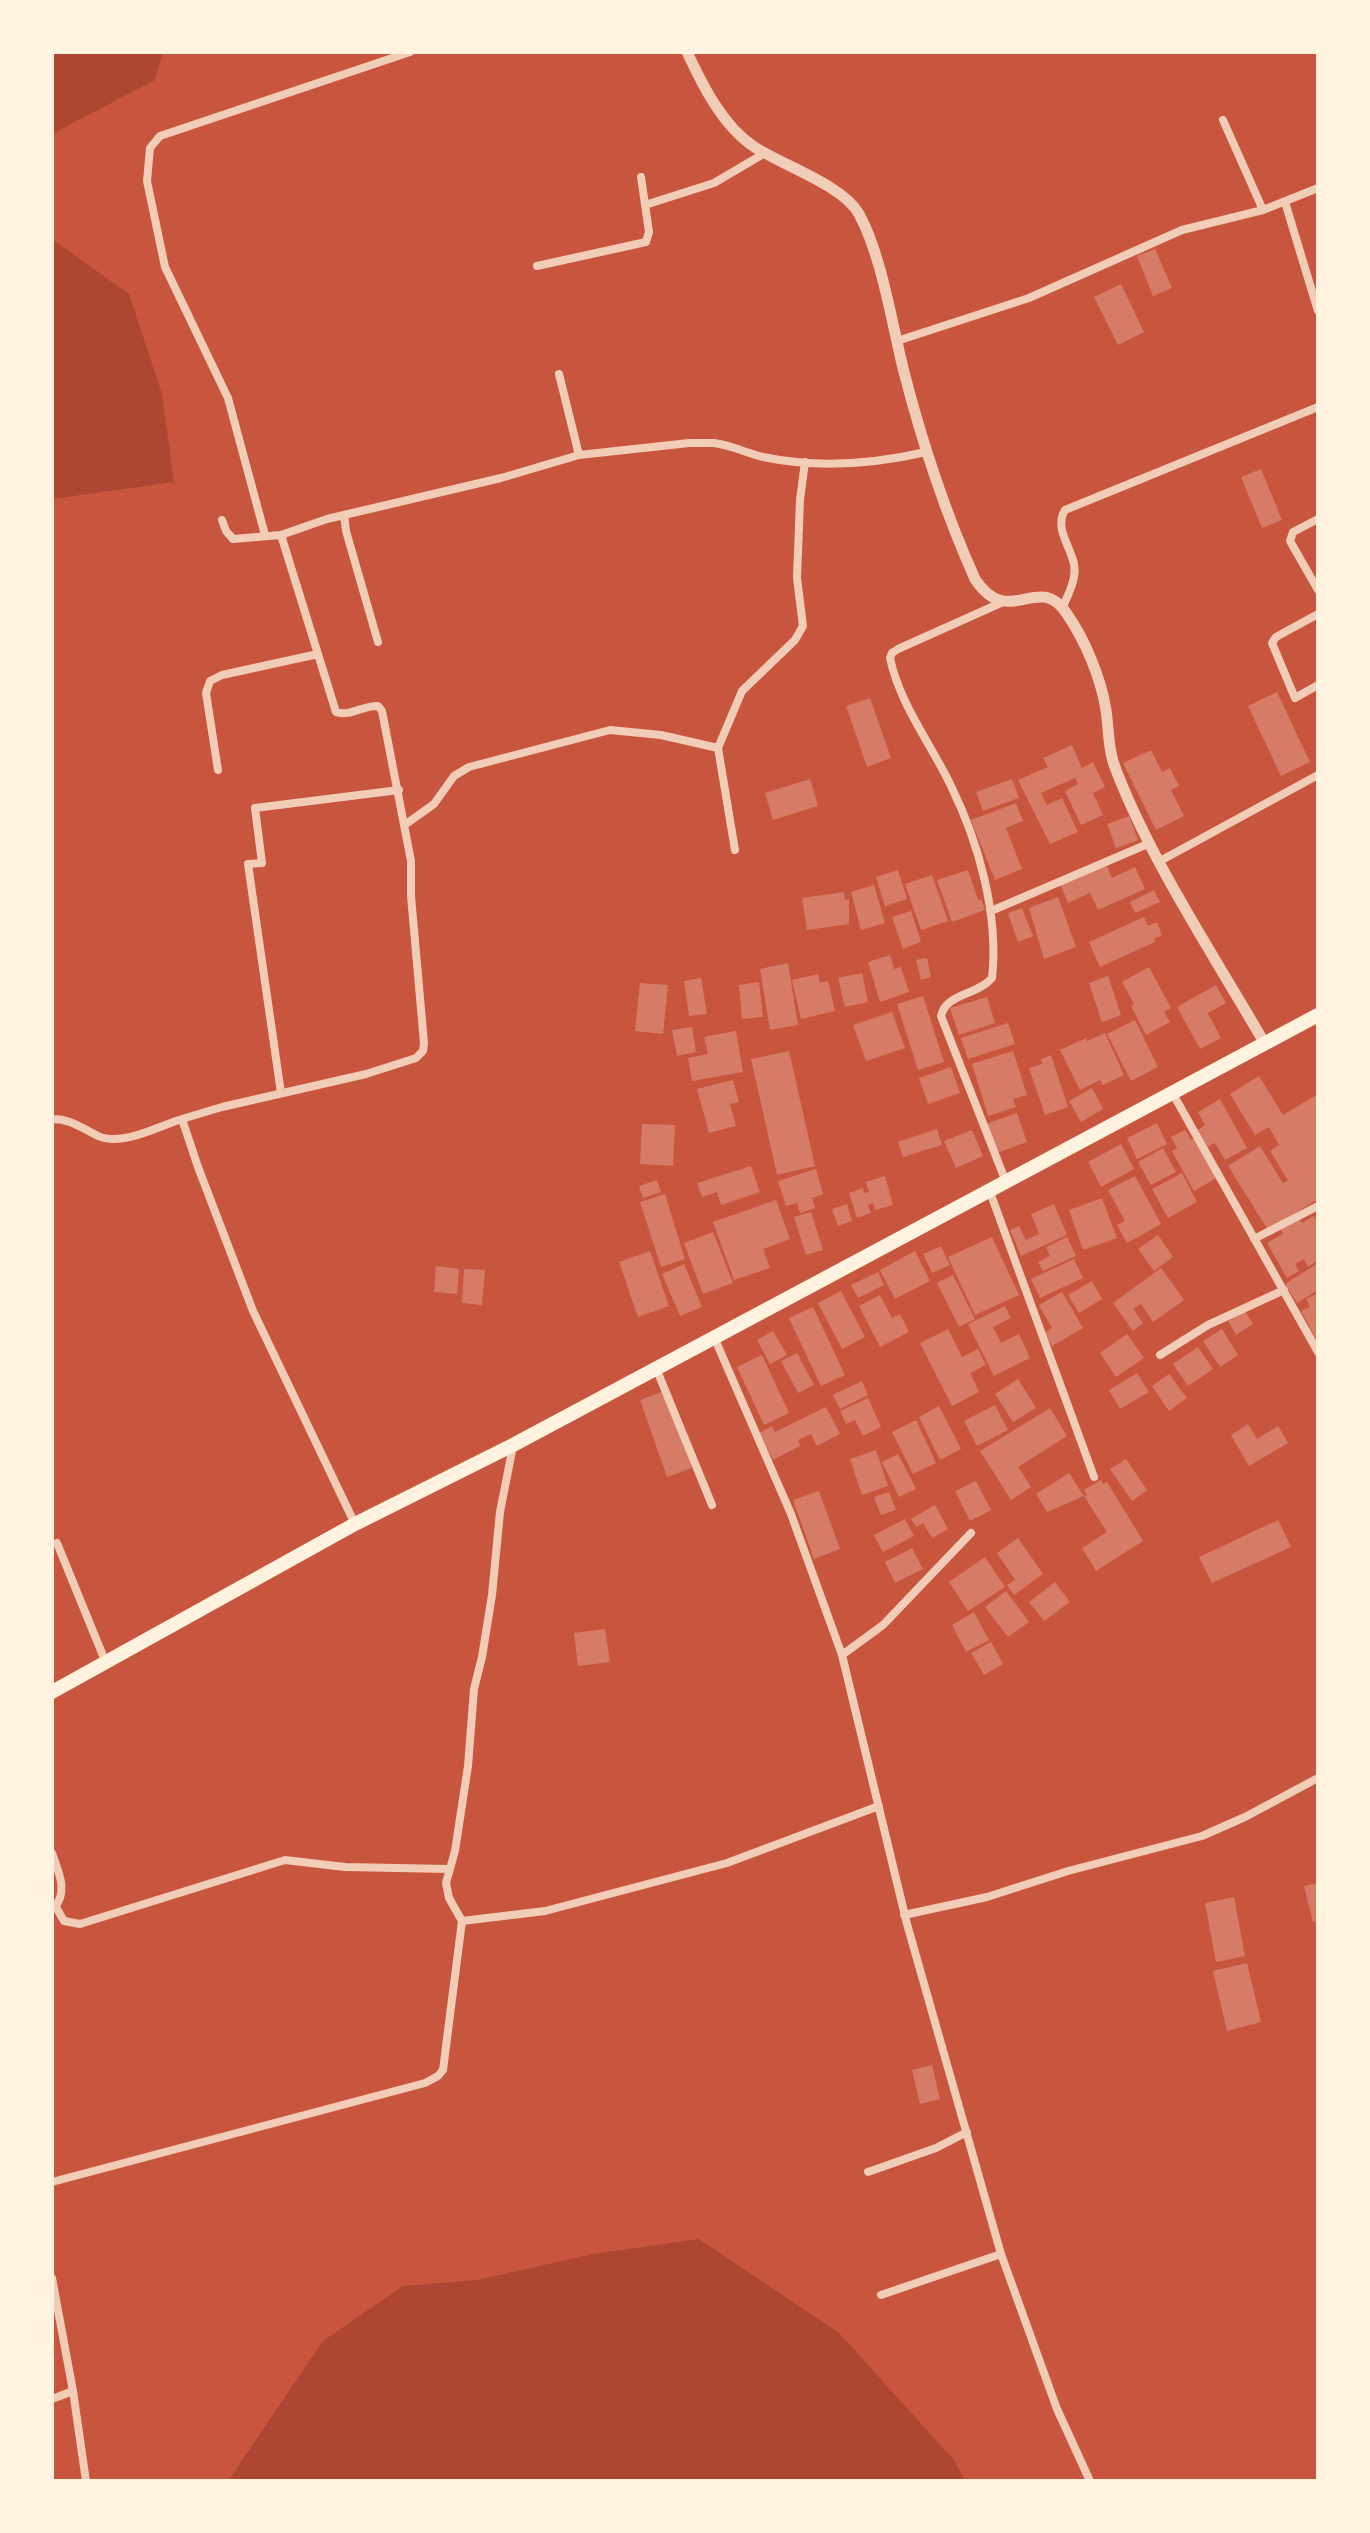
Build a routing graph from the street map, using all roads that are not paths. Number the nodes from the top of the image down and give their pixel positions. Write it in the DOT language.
graph roads {
  1 [pos="410,52"];
  2 [pos="687,52"];
  3 [pos="1223,120"];
  4 [pos="765,153"];
  5 [pos="641,177"];
  6 [pos="1318,188"];
  7 [pos="1285,202"];
  8 [pos="645,205"];
  9 [pos="1263,210"];
  10 [pos="537,266"];
  11 [pos="1318,311"];
  12 [pos="897,341"];
  13 [pos="559,374"];
  14 [pos="1318,407"];
  15 [pos="926,452"];
  16 [pos="579,455"];
  17 [pos="805,462"];
  18 [pos="344,515"];
  19 [pos="1318,519"];
  20 [pos="222,520"];
  21 [pos="265,535"];
  22 [pos="281,535"];
  23 [pos="1318,590"];
  24 [pos="1003,602"];
  25 [pos="1063,607"];
  26 [pos="1318,614"];
  27 [pos="378,642"];
  28 [pos="318,654"];
  29 [pos="1318,685"];
  30 [pos="718,748"];
  31 [pos="218,770"];
  32 [pos="1318,775"];
  33 [pos="399,790"];
  34 [pos="406,824"];
  35 [pos="1150,843"];
  36 [pos="735,850"];
  37 [pos="1160,861"];
  38 [pos="991,911"];
  39 [pos="1318,1015"];
  40 [pos="1265,1044"];
  41 [pos="281,1093"];
  42 [pos="1173,1094"];
  43 [pos="52,1119"];
  44 [pos="182,1119"];
  45 [pos="1006,1182"];
  46 [pos="990,1192"];
  47 [pos="1318,1206"];
  48 [pos="1254,1239"];
  49 [pos="1284,1290"];
  50 [pos="713,1337"];
  51 [pos="1318,1352"];
  52 [pos="1160,1355"];
  53 [pos="656,1367"];
  54 [pos="513,1445"];
  55 [pos="1094,1477"];
  56 [pos="712,1505"];
  57 [pos="355,1524"];
  58 [pos="971,1533"];
  59 [pos="57,1543"];
  60 [pos="842,1655"];
  61 [pos="106,1663"];
  62 [pos="52,1692"];
  63 [pos="1318,1778"];
  64 [pos="879,1806"];
  65 [pos="52,1853"];
  66 [pos="449,1869"];
  67 [pos="54,1908"];
  68 [pos="904,1915"];
  69 [pos="462,1921"];
  70 [pos="967,2132"];
  71 [pos="868,2172"];
  72 [pos="52,2182"];
  73 [pos="1001,2254"];
  74 [pos="52,2278"];
  75 [pos="881,2295"];
  76 [pos="73,2391"];
  77 [pos="52,2399"];
  78 [pos="86,2481"];
  79 [pos="1090,2481"];
  1 -- 21 [label="street"];
  2 -- 4 [label="street"];
  3 -- 9 [label="street"];
  4 -- 8 [label="street"];
  4 -- 12 [label="street"];
  5 -- 8 [label="street"];
  6 -- 7 [label="street"];
  7 -- 9 [label="street"];
  7 -- 11 [label="street"];
  8 -- 10 [label="street"];
  9 -- 12 [label="street"];
  12 -- 15 [label="street"];
  13 -- 16 [label="street"];
  14 -- 25 [label="street"];
  15 -- 17 [label="street"];
  15 -- 24 [label="street"];
  16 -- 17 [label="street"];
  16 -- 18 [label="street"];
  17 -- 30 [label="street"];
  18 -- 22 [label="street"];
  18 -- 27 [label="street"];
  19 -- 23 [label="street"];
  20 -- 21 [label="street"];
  21 -- 22 [label="street"];
  22 -- 28 [label="street"];
  24 -- 25 [label="street"];
  24 -- 38 [label="street"];
  25 -- 35 [label="street"];
  26 -- 29 [label="street"];
  28 -- 31 [label="street"];
  28 -- 33 [label="street"];
  30 -- 34 [label="street"];
  30 -- 36 [label="street"];
  32 -- 37 [label="street"];
  33 -- 34 [label="street"];
  33 -- 41 [label="street"];
  34 -- 41 [label="street"];
  35 -- 37 [label="street"];
  35 -- 38 [label="street"];
  37 -- 40 [label="street"];
  38 -- 45 [label="street"];
  39 -- 40 [label="main road"];
  40 -- 42 [label="main road"];
  41 -- 44 [label="street"];
  42 -- 45 [label="main road"];
  42 -- 48 [label="street"];
  43 -- 44 [label="street"];
  44 -- 57 [label="street"];
  45 -- 46 [label="main road"];
  46 -- 50 [label="main road"];
  46 -- 55 [label="street"];
  47 -- 48 [label="street"];
  48 -- 49 [label="street"];
  49 -- 51 [label="street"];
  49 -- 52 [label="street"];
  50 -- 53 [label="main road"];
  50 -- 60 [label="street"];
  53 -- 54 [label="main road"];
  53 -- 56 [label="street"];
  54 -- 57 [label="main road"];
  54 -- 66 [label="street"];
  57 -- 61 [label="main road"];
  58 -- 60 [label="street"];
  59 -- 61 [label="street"];
  60 -- 64 [label="street"];
  61 -- 62 [label="main road"];
  63 -- 68 [label="street"];
  64 -- 68 [label="street"];
  64 -- 69 [label="street"];
  65 -- 67 [label="street"];
  66 -- 67 [label="street"];
  66 -- 69 [label="street"];
  68 -- 70 [label="street"];
  69 -- 72 [label="street"];
  70 -- 71 [label="street"];
  70 -- 73 [label="street"];
  73 -- 75 [label="street"];
  73 -- 79 [label="street"];
  74 -- 76 [label="street"];
  76 -- 77 [label="street"];
  76 -- 78 [label="street"];
}
